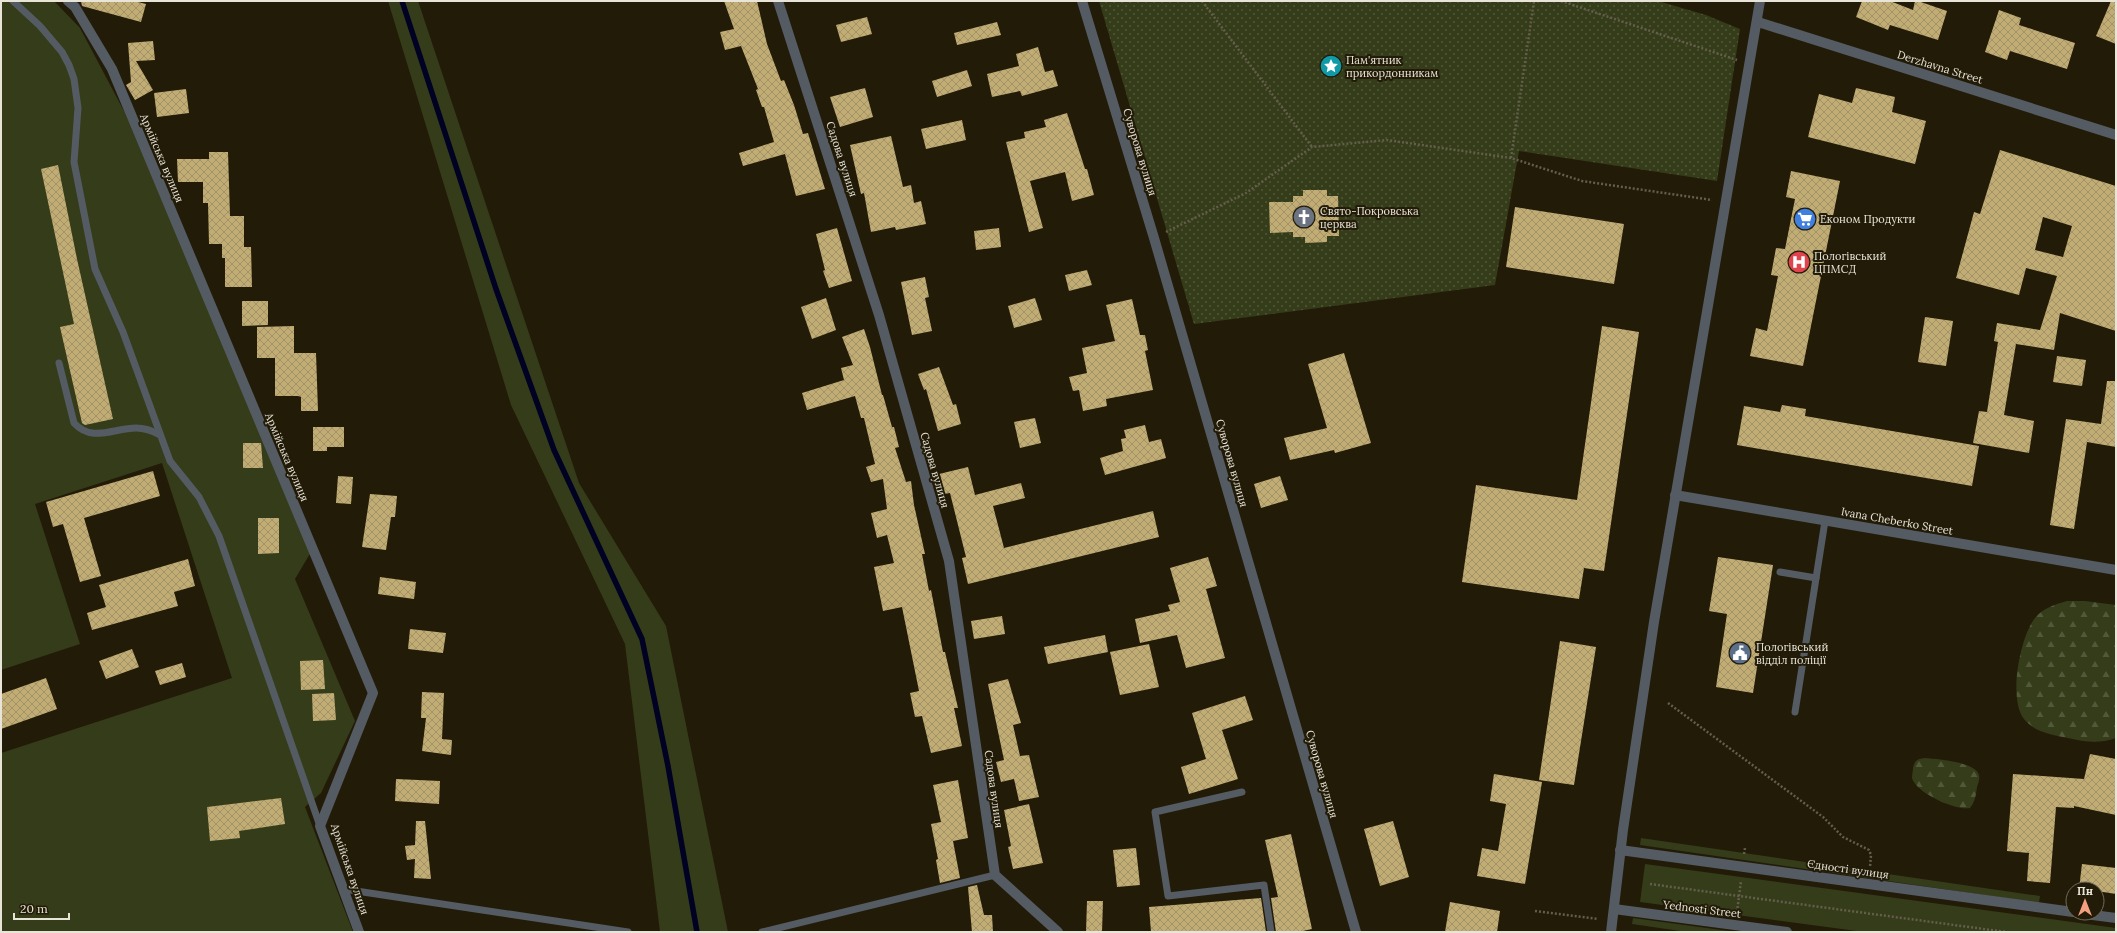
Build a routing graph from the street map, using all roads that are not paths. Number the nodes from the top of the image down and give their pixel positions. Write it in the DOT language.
graph roads {
  1 [pos="13,1"];
  2 [pos="68,1"];
  3 [pos="778,1"];
  4 [pos="1082,1"];
  5 [pos="1760,1"];
  6 [pos="1758,22"];
  7 [pos="2116,135"];
  8 [pos="59,363"];
  9 [pos="160,435"];
  10 [pos="1675,495"];
  11 [pos="1825,521"];
  12 [pos="2116,570"];
  13 [pos="1780,572"];
  14 [pos="1816,578"];
  15 [pos="1795,712"];
  16 [pos="1242,792"];
  17 [pos="320,826"];
  18 [pos="1620,850"];
  19 [pos="995,875"];
  20 [pos="343,889"];
  21 [pos="1614,909"];
  22 [pos="2065,911"];
  23 [pos="2105,917"];
  24 [pos="2116,918"];
  25 [pos="359,932"];
  26 [pos="628,932"];
  27 [pos="762,932"];
  28 [pos="1058,932"];
  29 [pos="1271,932"];
  30 [pos="1356,932"];
  31 [pos="1611,932"];
  32 [pos="1788,932"];
  1 -- 9 [label="lane"];
  2 -- 17 [label="street, Армійська вулиця"];
  3 -- 19 [label="street, Садова вулиця"];
  4 -- 30 [label="street, Суворова вулиця"];
  5 -- 6 [label="street"];
  6 -- 7 [label="street, Derzhavna Street"];
  6 -- 10 [label="street"];
  8 -- 9 [label="lane"];
  9 -- 17 [label="lane"];
  10 -- 11 [label="street, Ivana Cheberko Street"];
  10 -- 18 [label="street"];
  11 -- 12 [label="street, Ivana Cheberko Street"];
  11 -- 14 [label="lane"];
  13 -- 14 [label="lane"];
  14 -- 15 [label="lane"];
  16 -- 29 [label="lane"];
  17 -- 20 [label="street, Армійська вулиця"];
  18 -- 21 [label="street"];
  18 -- 22 [label="street, Єдності вулиця"];
  19 -- 27 [label="lane"];
  19 -- 28 [label="street"];
  20 -- 25 [label="street, Армійська вулиця"];
  20 -- 26 [label="lane"];
  21 -- 31 [label="street"];
  21 -- 32 [label="street, Yednosti Street"];
  23 -- 24 [label="street"];
}
